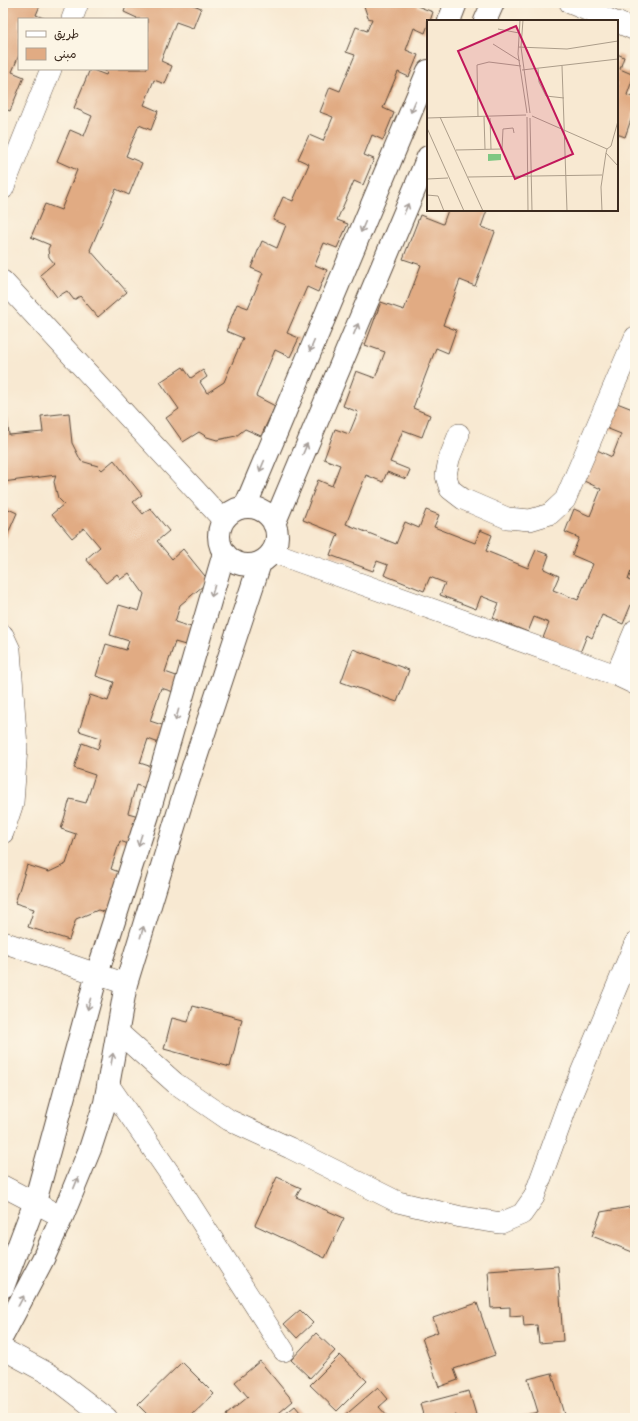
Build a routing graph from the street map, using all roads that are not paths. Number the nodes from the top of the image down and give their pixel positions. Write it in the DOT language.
graph roads {
  1 [pos="78,3"];
  2 [pos="456,3"];
  3 [pos="493,3"];
  4 [pos="570,3"];
  5 [pos="72,18"];
  6 [pos="449,20"];
  7 [pos="485,20"];
  8 [pos="611,20"];
  9 [pos="618,22"];
  10 [pos="635,30"];
  11 [pos="52,70"];
  12 [pos="427,73"];
  13 [pos="427,159"];
  14 [pos="3,189"];
  15 [pos="3,281"];
  16 [pos="635,337"];
  17 [pos="459,434"];
  18 [pos="245,507"];
  19 [pos="223,520"];
  20 [pos="274,524"];
  21 [pos="224,553"];
  22 [pos="266,558"];
  23 [pos="635,630"];
  24 [pos="3,635"];
  25 [pos="616,675"];
  26 [pos="635,684"];
  27 [pos="3,833"];
  28 [pos="3,942"];
  29 [pos="635,943"];
  30 [pos="97,974"];
  31 [pos="126,984"];
  32 [pos="117,1031"];
  33 [pos="108,1084"];
  34 [pos="3,1186"];
  35 [pos="35,1202"];
  36 [pos="62,1217"];
  37 [pos="3,1287"];
  38 [pos="3,1335"];
  39 [pos="3,1349"];
  40 [pos="284,1351"];
  41 [pos="107,1418"];
  1 -- 5 [label="street"];
  2 -- 6 [label="street"];
  3 -- 7 [label="street"];
  4 -- 8 [label="street"];
  9 -- 10 [label="street"];
  11 -- 14 [label="street"];
  12 -- 18 [label="street, one-way"];
  20 -- 13 [label="street, one-way"];
  15 -- 19 [label="street"];
  16 -- 17 [label="street"];
  18 -- 19 [label="street"];
  18 -- 20 [label="street"];
  19 -- 21 [label="street"];
  20 -- 22 [label="street"];
  21 -- 22 [label="street"];
  21 -- 30 [label="street, one-way"];
  22 -- 25 [label="street"];
  31 -- 22 [label="street, one-way"];
  23 -- 25 [label="street"];
  24 -- 27 [label="street"];
  25 -- 26 [label="street"];
  28 -- 30 [label="street"];
  29 -- 32 [label="street"];
  30 -- 31 [label="street"];
  30 -- 35 [label="street, one-way"];
  31 -- 32 [label="street"];
  33 -- 32 [label="street, one-way"];
  36 -- 33 [label="street, one-way"];
  33 -- 40 [label="street"];
  34 -- 35 [label="street"];
  35 -- 36 [label="street"];
  35 -- 37 [label="street"];
  38 -- 36 [label="street, one-way"];
  39 -- 41 [label="street"];
}
